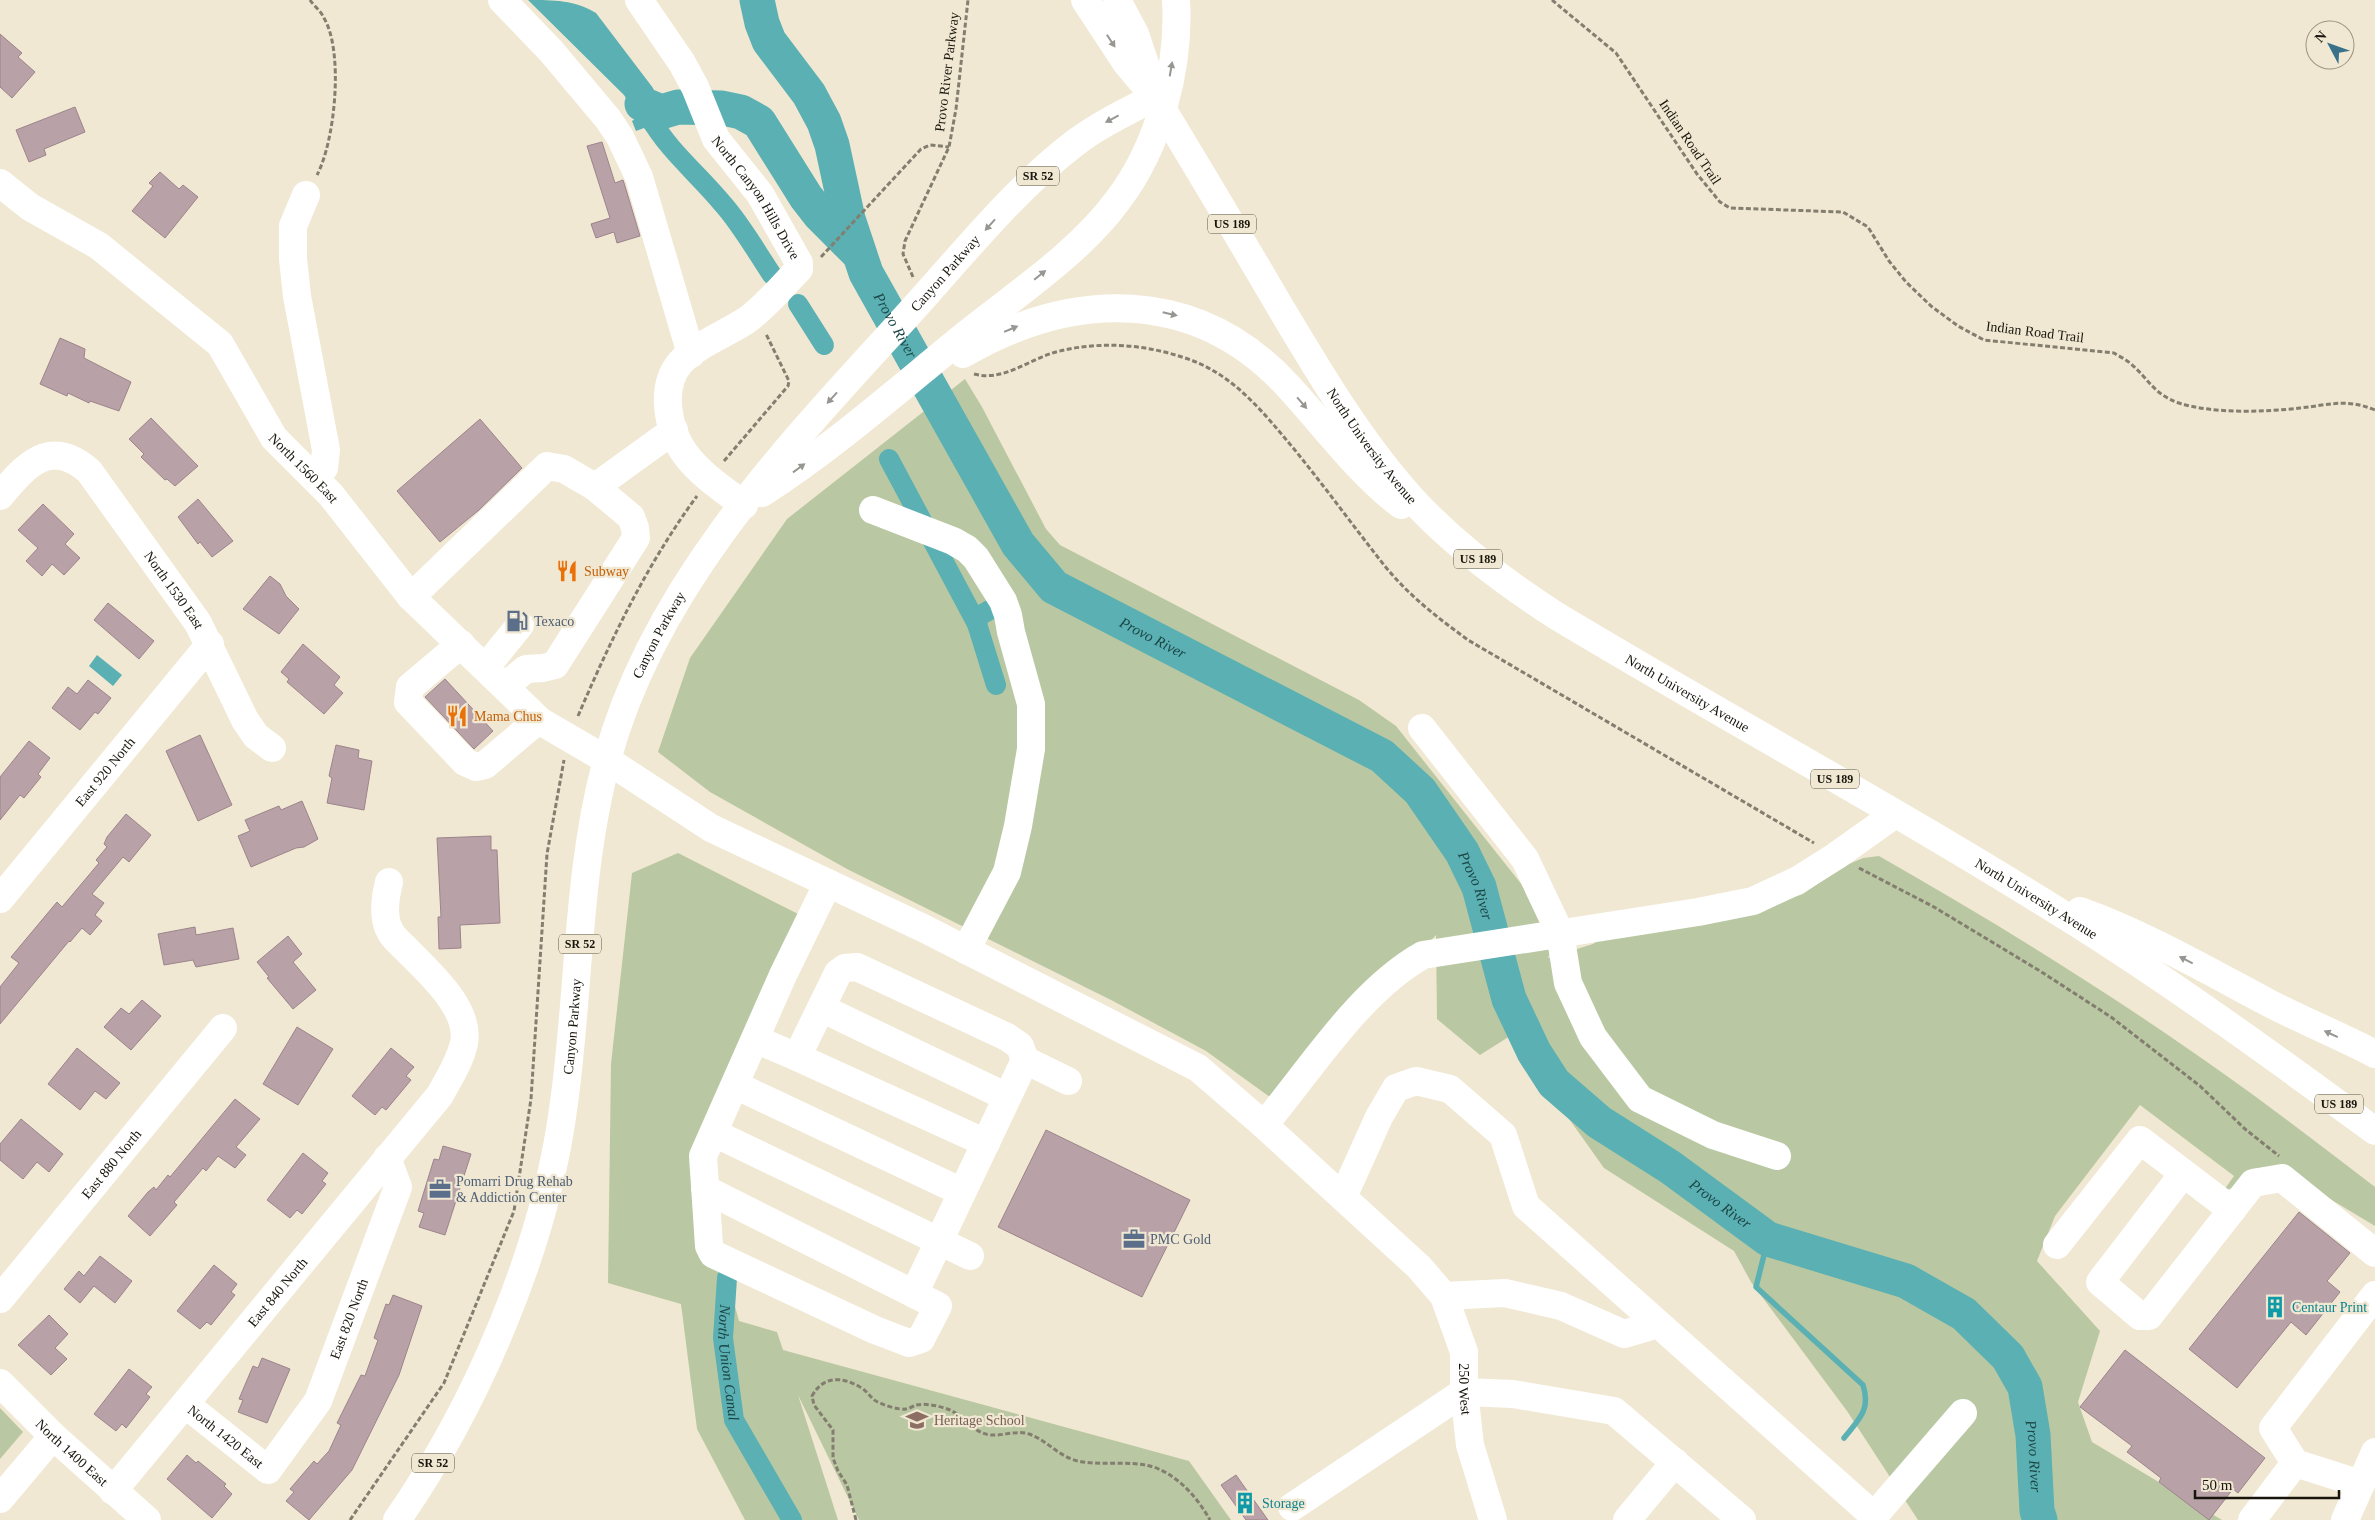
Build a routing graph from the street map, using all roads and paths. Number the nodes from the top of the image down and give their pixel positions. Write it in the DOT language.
graph roads {
  1 [pos="310,0"];
  2 [pos="502,0"];
  3 [pos="639,0"];
  4 [pos="968,0"];
  5 [pos="1085,0"];
  6 [pos="1117,0"];
  7 [pos="1176,0"];
  8 [pos="1552,0"];
  9 [pos="1156,97"];
  10 [pos="0,183"];
  11 [pos="306,195"];
  12 [pos="816,263"];
  13 [pos="764,330"];
  14 [pos="964,345"];
  15 [pos="690,354"];
  16 [pos="1258,406"];
  17 [pos="2375,410"];
  18 [pos="674,430"];
  19 [pos="314,478"];
  20 [pos="709,478"];
  21 [pos="595,487"];
  22 [pos="0,496"];
  23 [pos="744,505"];
  24 [pos="873,510"];
  25 [pos="1441,527"];
  26 [pos="410,596"];
  27 [pos="520,625"];
  28 [pos="210,644"];
  29 [pos="461,644"];
  30 [pos="486,667"];
  31 [pos="505,686"];
  32 [pos="585,700"];
  33 [pos="538,720"];
  34 [pos="1422,728"];
  35 [pos="272,748"];
  36 [pos="607,760"];
  37 [pos="561,775"];
  38 [pos="1895,814"];
  39 [pos="1836,856"];
  40 [pos="388,882"];
  41 [pos="828,883"];
  42 [pos="2028,893"];
  43 [pos="0,899"];
  44 [pos="1560,933"];
  45 [pos="966,950"];
  46 [pos="821,1008"];
  47 [pos="223,1028"];
  48 [pos="755,1039"];
  49 [pos="2375,1054"];
  50 [pos="797,1057"];
  51 [pos="1025,1060"];
  52 [pos="1068,1081"];
  53 [pos="735,1085"];
  54 [pos="1007,1097"];
  55 [pos="1264,1125"];
  56 [pos="2375,1131"];
  57 [pos="714,1133"];
  58 [pos="986,1143"];
  59 [pos="1777,1156"];
  60 [pos="387,1158"];
  61 [pos="2282,1158"];
  62 [pos="2183,1174"];
  63 [pos="705,1189"];
  64 [pos="962,1192"];
  65 [pos="1342,1197"];
  66 [pos="2232,1210"];
  67 [pos="939,1242"];
  68 [pos="2056,1245"];
  69 [pos="2375,1253"];
  70 [pos="970,1256"];
  71 [pos="914,1294"];
  72 [pos="2375,1295"];
  73 [pos="1444,1296"];
  74 [pos="0,1299"];
  75 [pos="1654,1321"];
  76 [pos="0,1384"];
  77 [pos="1464,1392"];
  78 [pos="185,1404"];
  79 [pos="1963,1413"];
  80 [pos="53,1436"];
  81 [pos="2375,1452"];
  82 [pos="1674,1462"];
  83 [pos="2295,1462"];
  84 [pos="268,1470"];
  85 [pos="2361,1484"];
  86 [pos="113,1491"];
  87 [pos="0,1498"];
  88 [pos="1292,1507"];
  89 [pos="1873,1518"];
  90 [pos="147,1520"];
  91 [pos="350,1520"];
  92 [pos="396,1520"];
  93 [pos="856,1520"];
  94 [pos="1210,1520"];
  95 [pos="1493,1520"];
  96 [pos="1627,1520"];
  97 [pos="1742,1520"];
  98 [pos="2252,1520"];
  99 [pos="2345,1520"];
  1 -- 11 [label="path"];
  2 -- 15 [label="main road"];
  3 -- 15 [label="main road, North Canyon Hills Drive"];
  4 -- 12 [label="path, Provo River Parkway"];
  5 -- 9 [label="main road, US 189, one-way"];
  6 -- 9 [label="main road, US 189"];
  14 -- 7 [label="main road, one-way"];
  8 -- 17 [label="path, Indian Road Trail"];
  9 -- 23 [label="main road, Canyon Parkway / SR 52, one-way"];
  9 -- 25 [label="main road, North University Avenue / US 189"];
  10 -- 19 [label="main road, North 1560 East"];
  11 -- 19 [label="main road"];
  13 -- 20 [label="path"];
  23 -- 14 [label="main road, Canyon Parkway / SR 52, one-way"];
  14 -- 25 [label="main road, one-way"];
  15 -- 18 [label="main road, North Canyon Hills Drive"];
  16 -- 39 [label="path"];
  18 -- 20 [label="main road, North Canyon Hills Drive"];
  18 -- 21 [label="main road"];
  19 -- 26 [label="main road, North 1560 East"];
  20 -- 23 [label="main road, North Canyon Hills Drive"];
  20 -- 32 [label="path"];
  21 -- 26 [label="main road"];
  21 -- 31 [label="main road"];
  22 -- 28 [label="main road, North 1530 East"];
  23 -- 36 [label="main road, Canyon Parkway / SR 52"];
  24 -- 45 [label="main road"];
  25 -- 38 [label="main road, North University Avenue / US 189"];
  26 -- 29 [label="main road, North 1560 East"];
  27 -- 30 [label="main road"];
  28 -- 35 [label="main road, North 1530 East"];
  28 -- 43 [label="main road, East 920 North"];
  29 -- 30 [label="main road, North 1560 East"];
  29 -- 33 [label="main road"];
  30 -- 31 [label="main road, North 1560 East"];
  31 -- 33 [label="main road, North 1560 East"];
  33 -- 36 [label="main road, North 1560 East"];
  34 -- 44 [label="main road"];
  36 -- 41 [label="main road, North 1560 East"];
  36 -- 92 [label="main road, Canyon Parkway / SR 52"];
  37 -- 91 [label="path"];
  38 -- 39 [label="main road"];
  38 -- 42 [label="main road, North University Avenue / US 189"];
  39 -- 44 [label="main road"];
  39 -- 61 [label="path"];
  40 -- 60 [label="main road, East 840 North"];
  41 -- 45 [label="main road, North 1560 East"];
  41 -- 48 [label="main road"];
  49 -- 42 [label="main road, one-way"];
  42 -- 56 [label="main road, North University Avenue / US 189"];
  44 -- 55 [label="main road"];
  44 -- 59 [label="main road"];
  45 -- 55 [label="main road, 250 West"];
  46 -- 50 [label="main road"];
  46 -- 51 [label="main road"];
  46 -- 54 [label="main road"];
  47 -- 74 [label="main road, East 880 North"];
  48 -- 50 [label="main road"];
  48 -- 53 [label="main road"];
  50 -- 58 [label="main road"];
  51 -- 52 [label="main road"];
  51 -- 54 [label="main road"];
  53 -- 57 [label="main road"];
  53 -- 64 [label="main road"];
  54 -- 58 [label="main road"];
  55 -- 65 [label="main road, 250 West"];
  57 -- 63 [label="main road"];
  57 -- 67 [label="main road"];
  58 -- 64 [label="main road"];
  60 -- 78 [label="main road, East 840 North"];
  60 -- 84 [label="main road, East 820 North"];
  62 -- 66 [label="main road"];
  62 -- 66 [label="main road"];
  62 -- 68 [label="main road"];
  63 -- 71 [label="main road"];
  63 -- 71 [label="main road"];
  64 -- 67 [label="main road"];
  65 -- 73 [label="main road, 250 West"];
  65 -- 75 [label="main road"];
  66 -- 69 [label="main road"];
  67 -- 70 [label="main road"];
  67 -- 71 [label="main road"];
  72 -- 83 [label="main road"];
  73 -- 75 [label="main road"];
  73 -- 77 [label="main road, 250 West"];
  75 -- 89 [label="main road"];
  76 -- 80 [label="main road, North 1400 East"];
  77 -- 82 [label="main road"];
  77 -- 88 [label="main road"];
  77 -- 95 [label="main road, 250 West"];
  78 -- 84 [label="main road, North 1420 East"];
  78 -- 86 [label="main road, East 840 North"];
  79 -- 89 [label="main road"];
  80 -- 86 [label="main road, North 1400 East"];
  80 -- 87 [label="main road"];
  81 -- 85 [label="main road"];
  82 -- 96 [label="main road"];
  82 -- 97 [label="main road"];
  83 -- 85 [label="main road"];
  83 -- 98 [label="main road"];
  85 -- 99 [label="main road"];
  86 -- 90 [label="main road, North 1400 East"];
  93 -- 94 [label="path"];
}
